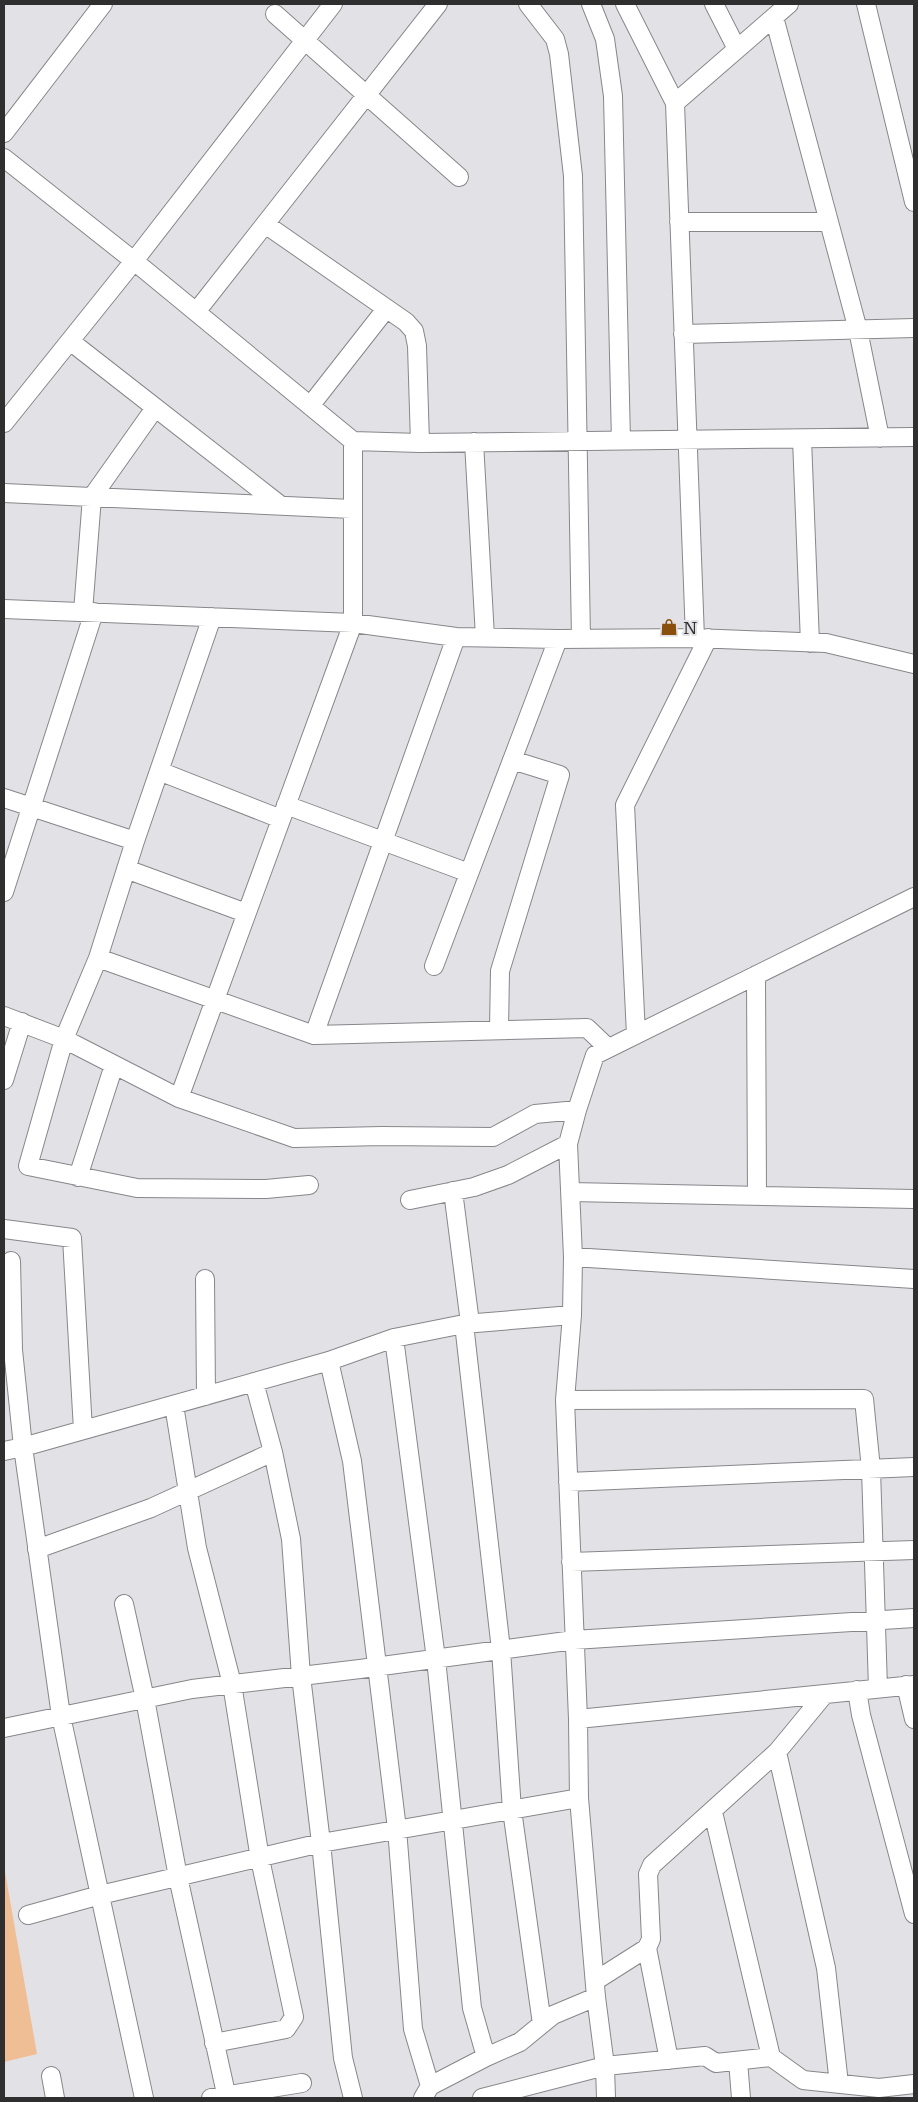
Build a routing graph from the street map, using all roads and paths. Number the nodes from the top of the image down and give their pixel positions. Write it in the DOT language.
graph roads {
  1 [pos="103,4"];
  2 [pos="333,4"];
  3 [pos="438,4"];
  4 [pos="528,4"];
  5 [pos="591,4"];
  6 [pos="625,4"];
  7 [pos="714,4"];
  8 [pos="789,4"];
  9 [pos="866,4"];
  10 [pos="275,14"];
  11 [pos="774,17"];
  12 [pos="305,40"];
  13 [pos="737,49"];
  14 [pos="366,95"];
  15 [pos="675,103"];
  16 [pos="4,133"];
  17 [pos="4,158"];
  18 [pos="459,177"];
  19 [pos="914,202"];
  20 [pos="679,222"];
  21 [pos="829,222"];
  22 [pos="265,224"];
  23 [pos="134,261"];
  24 [pos="386,309"];
  25 [pos="196,312"];
  26 [pos="914,328"];
  27 [pos="858,330"];
  28 [pos="683,334"];
  29 [pos="70,341"];
  30 [pos="310,406"];
  31 [pos="155,408"];
  32 [pos="4,423"];
  33 [pos="802,438"];
  34 [pos="880,438"];
  35 [pos="914,438"];
  36 [pos="688,440"];
  37 [pos="353,441"];
  38 [pos="578,441"];
  39 [pos="621,441"];
  40 [pos="474,442"];
  41 [pos="420,443"];
  42 [pos="4,493"];
  43 [pos="92,497"];
  44 [pos="280,505"];
  45 [pos="352,510"];
  46 [pos="4,609"];
  47 [pos="89,612"];
  48 [pos="212,617"];
  49 [pos="353,623"];
  50 [pos="456,637"];
  51 [pos="485,637"];
  52 [pos="702,638"];
  53 [pos="558,639"];
  54 [pos="581,639"];
  55 [pos="810,643"];
  56 [pos="914,664"];
  57 [pos="512,760"];
  58 [pos="159,771"];
  59 [pos="4,798"];
  60 [pos="31,807"];
  61 [pos="284,812"];
  62 [pos="135,841"];
  63 [pos="383,841"];
  64 [pos="126,869"];
  65 [pos="469,873"];
  66 [pos="4,892"];
  67 [pos="914,897"];
  68 [pos="246,913"];
  69 [pos="98,958"];
  70 [pos="434,966"];
  71 [pos="756,975"];
  72 [pos="215,1000"];
  73 [pos="4,1016"];
  74 [pos="22,1022"];
  75 [pos="499,1030"];
  76 [pos="314,1035"];
  77 [pos="636,1035"];
  78 [pos="64,1039"];
  79 [pos="608,1048"];
  80 [pos="114,1065"];
  81 [pos="4,1080"];
  82 [pos="179,1098"];
  83 [pos="577,1110"];
  84 [pos="568,1144"];
  85 [pos="78,1177"];
  86 [pos="309,1185"];
  87 [pos="453,1191"];
  88 [pos="570,1192"];
  89 [pos="757,1196"];
  90 [pos="914,1199"];
  91 [pos="410,1200"];
  92 [pos="4,1229"];
  93 [pos="573,1257"];
  94 [pos="11,1261"];
  95 [pos="205,1279"];
  96 [pos="914,1279"];
  97 [pos="572,1315"];
  98 [pos="467,1324"];
  99 [pos="394,1338"];
  100 [pos="329,1361"];
  101 [pos="254,1382"];
  102 [pos="206,1396"];
  103 [pos="565,1400"];
  104 [pos="174,1405"];
  105 [pos="83,1430"];
  106 [pos="23,1447"];
  107 [pos="4,1451"];
  108 [pos="273,1452"];
  109 [pos="914,1467"];
  110 [pos="871,1469"];
  111 [pos="568,1482"];
  112 [pos="189,1492"];
  113 [pos="37,1549"];
  114 [pos="914,1550"];
  115 [pos="874,1551"];
  116 [pos="571,1562"];
  117 [pos="124,1604"];
  118 [pos="914,1618"];
  119 [pos="876,1620"];
  120 [pos="574,1640"];
  121 [pos="501,1650"];
  122 [pos="436,1659"];
  123 [pos="376,1667"];
  124 [pos="301,1676"];
  125 [pos="232,1684"];
  126 [pos="910,1685"];
  127 [pos="878,1688"];
  128 [pos="857,1690"];
  129 [pos="824,1695"];
  130 [pos="146,1699"];
  131 [pos="61,1716"];
  132 [pos="578,1719"];
  133 [pos="914,1719"];
  134 [pos="4,1728"];
  135 [pos="777,1752"];
  136 [pos="579,1798"];
  137 [pos="512,1810"];
  138 [pos="713,1812"];
  139 [pos="453,1820"];
  140 [pos="397,1830"];
  141 [pos="321,1843"];
  142 [pos="260,1859"];
  143 [pos="178,1878"];
  144 [pos="100,1895"];
  145 [pos="914,1914"];
  146 [pos="28,1915"];
  147 [pos="647,1948"];
  148 [pos="595,1989"];
  149 [pos="542,2024"];
  150 [pos="214,2043"];
  151 [pos="486,2057"];
  152 [pos="772,2058"];
  153 [pos="669,2060"];
  154 [pos="738,2061"];
  155 [pos="605,2066"];
  156 [pos="51,2076"];
  157 [pos="302,2083"];
  158 [pos="839,2084"];
  159 [pos="914,2084"];
  160 [pos="427,2092"];
  161 [pos="877,2093"];
  162 [pos="221,2097"];
  163 [pos="55,2098"];
  164 [pos="144,2098"];
  165 [pos="353,2098"];
  166 [pos="482,2098"];
  167 [pos="606,2098"];
  168 [pos="741,2098"];
  1 -- 16 [label="street"];
  2 -- 12 [label="street"];
  3 -- 14 [label="street"];
  4 -- 38 [label="street"];
  5 -- 39 [label="street"];
  6 -- 15 [label="street"];
  7 -- 13 [label="street"];
  8 -- 11 [label="street"];
  9 -- 19 [label="street"];
  10 -- 12 [label="street"];
  11 -- 13 [label="street"];
  11 -- 21 [label="street"];
  12 -- 14 [label="street"];
  12 -- 23 [label="street"];
  13 -- 15 [label="street"];
  14 -- 18 [label="street"];
  14 -- 22 [label="street"];
  15 -- 20 [label="street"];
  17 -- 23 [label="street"];
  20 -- 21 [label="street"];
  20 -- 28 [label="street"];
  21 -- 27 [label="street"];
  22 -- 24 [label="street"];
  22 -- 25 [label="street"];
  23 -- 25 [label="street"];
  23 -- 29 [label="street"];
  24 -- 30 [label="street"];
  24 -- 41 [label="street"];
  25 -- 30 [label="street"];
  26 -- 27 [label="street"];
  27 -- 28 [label="street"];
  27 -- 34 [label="street"];
  28 -- 36 [label="street"];
  29 -- 31 [label="street"];
  29 -- 32 [label="street"];
  30 -- 37 [label="street"];
  31 -- 43 [label="street"];
  31 -- 44 [label="street"];
  33 -- 34 [label="street"];
  33 -- 36 [label="street"];
  33 -- 55 [label="street"];
  34 -- 35 [label="street"];
  36 -- 39 [label="street"];
  36 -- 52 [label="street"];
  37 -- 41 [label="street"];
  37 -- 45 [label="street"];
  38 -- 39 [label="street"];
  38 -- 40 [label="street"];
  38 -- 54 [label="street"];
  40 -- 41 [label="street"];
  40 -- 51 [label="street"];
  42 -- 43 [label="street"];
  43 -- 44 [label="street"];
  43 -- 47 [label="street"];
  44 -- 45 [label="street"];
  45 -- 49 [label="street"];
  46 -- 47 [label="street"];
  47 -- 48 [label="street"];
  47 -- 60 [label="street"];
  48 -- 49 [label="street"];
  48 -- 58 [label="street"];
  49 -- 50 [label="street"];
  49 -- 61 [label="street"];
  50 -- 51 [label="street"];
  50 -- 63 [label="street"];
  51 -- 53 [label="street"];
  52 -- 54 [label="street"];
  52 -- 55 [label="street"];
  52 -- 77 [label="street"];
  53 -- 54 [label="street"];
  53 -- 57 [label="street"];
  55 -- 56 [label="street"];
  57 -- 65 [label="street"];
  57 -- 75 [label="street"];
  58 -- 61 [label="street"];
  58 -- 62 [label="street"];
  59 -- 60 [label="street"];
  60 -- 62 [label="street"];
  60 -- 66 [label="street"];
  61 -- 63 [label="street"];
  61 -- 68 [label="street"];
  62 -- 64 [label="street"];
  63 -- 65 [label="street"];
  63 -- 76 [label="street"];
  64 -- 68 [label="street"];
  64 -- 69 [label="street"];
  65 -- 70 [label="street"];
  67 -- 71 [label="street"];
  68 -- 72 [label="street"];
  69 -- 72 [label="street"];
  69 -- 78 [label="street"];
  71 -- 77 [label="street"];
  71 -- 89 [label="street"];
  72 -- 76 [label="street"];
  72 -- 82 [label="street"];
  73 -- 74 [label="street"];
  74 -- 78 [label="street"];
  74 -- 81 [label="street"];
  75 -- 76 [label="street"];
  75 -- 79 [label="street"];
  77 -- 79 [label="street"];
  78 -- 80 [label="street"];
  78 -- 85 [label="street"];
  79 -- 83 [label="street"];
  80 -- 82 [label="street"];
  80 -- 85 [label="street"];
  82 -- 83 [label="street"];
  83 -- 84 [label="street"];
  84 -- 87 [label="street"];
  84 -- 88 [label="street"];
  85 -- 86 [label="street"];
  87 -- 91 [label="street"];
  87 -- 98 [label="street"];
  88 -- 89 [label="street"];
  88 -- 93 [label="street"];
  89 -- 90 [label="street"];
  92 -- 105 [label="street"];
  93 -- 96 [label="street"];
  93 -- 97 [label="street"];
  94 -- 106 [label="street"];
  95 -- 102 [label="street"];
  97 -- 98 [label="street"];
  97 -- 103 [label="street"];
  98 -- 99 [label="street"];
  98 -- 121 [label="street"];
  99 -- 100 [label="street"];
  99 -- 122 [label="street"];
  100 -- 101 [label="street"];
  100 -- 123 [label="street"];
  101 -- 102 [label="street"];
  101 -- 108 [label="street"];
  102 -- 104 [label="street"];
  103 -- 110 [label="street"];
  103 -- 111 [label="street"];
  104 -- 105 [label="street"];
  104 -- 112 [label="street"];
  105 -- 106 [label="street"];
  106 -- 107 [label="street"];
  106 -- 113 [label="street"];
  108 -- 112 [label="street"];
  108 -- 124 [label="street"];
  109 -- 110 [label="street"];
  110 -- 111 [label="street"];
  110 -- 115 [label="street"];
  111 -- 116 [label="street"];
  112 -- 113 [label="street"];
  112 -- 125 [label="street"];
  113 -- 131 [label="street"];
  114 -- 115 [label="street"];
  115 -- 116 [label="street"];
  115 -- 119 [label="street"];
  116 -- 120 [label="street"];
  117 -- 130 [label="street"];
  118 -- 119 [label="street"];
  119 -- 120 [label="street"];
  119 -- 127 [label="street"];
  120 -- 121 [label="street"];
  120 -- 132 [label="street"];
  121 -- 122 [label="street"];
  121 -- 137 [label="street"];
  122 -- 123 [label="street"];
  122 -- 139 [label="street"];
  123 -- 124 [label="street"];
  123 -- 140 [label="street"];
  124 -- 125 [label="street"];
  124 -- 141 [label="street"];
  125 -- 130 [label="street"];
  125 -- 142 [label="street"];
  126 -- 127 [label="street"];
  126 -- 133 [label="street"];
  127 -- 128 [label="street"];
  128 -- 129 [label="street"];
  128 -- 145 [label="street"];
  129 -- 132 [label="street"];
  129 -- 135 [label="street"];
  130 -- 131 [label="street"];
  130 -- 143 [label="street"];
  131 -- 134 [label="street"];
  131 -- 144 [label="street"];
  132 -- 136 [label="street"];
  135 -- 138 [label="street"];
  135 -- 158 [label="street"];
  136 -- 137 [label="street"];
  136 -- 148 [label="street"];
  137 -- 139 [label="street"];
  137 -- 149 [label="street"];
  138 -- 147 [label="street"];
  138 -- 152 [label="street"];
  139 -- 140 [label="street"];
  139 -- 151 [label="street"];
  140 -- 141 [label="street"];
  140 -- 160 [label="street"];
  141 -- 142 [label="street"];
  141 -- 165 [label="street"];
  142 -- 143 [label="street"];
  142 -- 150 [label="street"];
  143 -- 144 [label="street"];
  143 -- 150 [label="street"];
  144 -- 146 [label="street"];
  144 -- 164 [label="street"];
  147 -- 148 [label="street"];
  147 -- 153 [label="street"];
  148 -- 149 [label="street"];
  148 -- 155 [label="street"];
  149 -- 151 [label="street"];
  150 -- 162 [label="street"];
  151 -- 160 [label="street"];
  152 -- 154 [label="street"];
  152 -- 158 [label="street"];
  153 -- 154 [label="street"];
  153 -- 155 [label="street"];
  154 -- 168 [label="street"];
  155 -- 166 [label="street"];
  155 -- 167 [label="street"];
  156 -- 163 [label="street"];
  157 -- 162 [label="street"];
  158 -- 161 [label="street"];
  159 -- 161 [label="street"];
}
